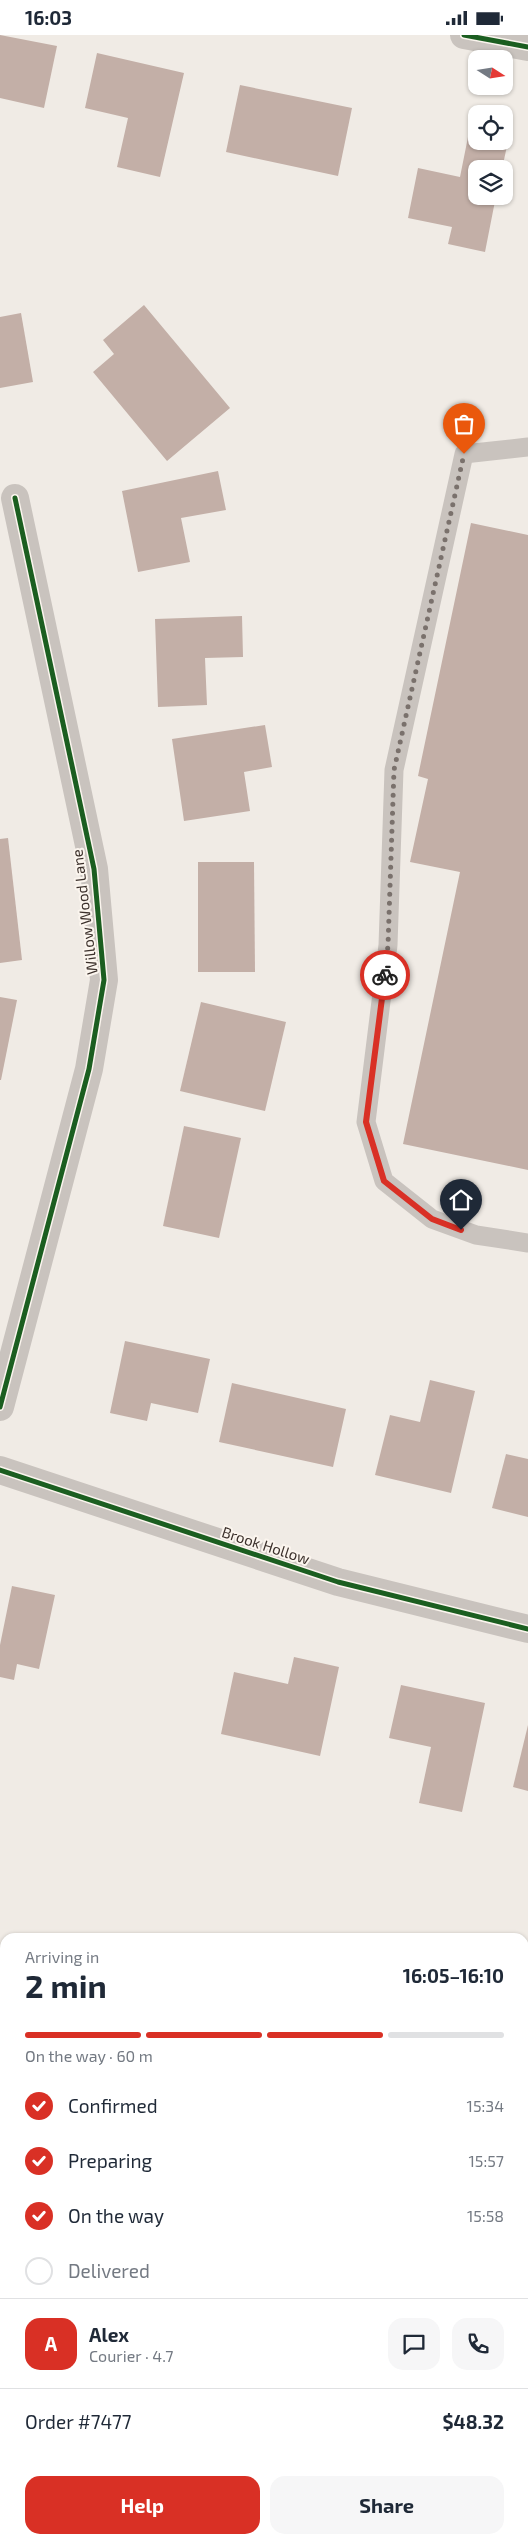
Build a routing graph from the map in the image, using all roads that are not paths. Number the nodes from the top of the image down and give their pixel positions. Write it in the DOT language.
graph roads {
  1 [pos="464,35"];
  2 [pos="528,47"];
  3 [pos="528,447"];
  4 [pos="15,498"];
  5 [pos="528,1243"];
  6 [pos="0,1407"];
  7 [pos="0,1470"];
  8 [pos="528,1629"];
  1 -- 2 [label="street"];
  3 -- 5 [label="lane"];
  4 -- 6 [label="street, Willow Wood Lane"];
  7 -- 8 [label="street, Brook Hollow"];
}
